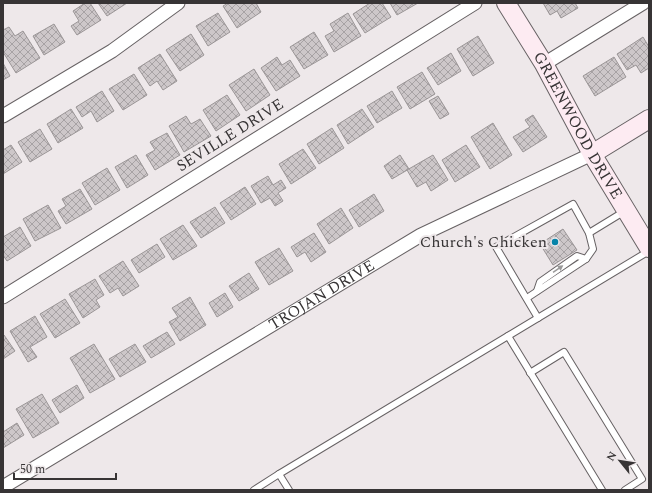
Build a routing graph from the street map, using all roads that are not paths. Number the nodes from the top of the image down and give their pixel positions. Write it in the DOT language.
graph roads {
  1 [pos="178,3"];
  2 [pos="475,3"];
  3 [pos="506,3"];
  4 [pos="643,3"];
  5 [pos="544,64"];
  6 [pos="3,116"];
  7 [pos="649,118"];
  8 [pos="592,154"];
  9 [pos="626,210"];
  10 [pos="589,233"];
  11 [pos="649,249"];
  12 [pos="3,297"];
  13 [pos="527,298"];
  14 [pos="538,318"];
  15 [pos="508,336"];
  16 [pos="530,373"];
  17 [pos="280,474"];
  18 [pos="3,487"];
  19 [pos="254,490"];
  20 [pos="289,490"];
  21 [pos="602,490"];
  22 [pos="625,490"];
  1 -- 6 [label="street"];
  2 -- 12 [label="street, SEVILLE DRIVE"];
  3 -- 5 [label="main road, GREENWOOD DRIVE"];
  4 -- 5 [label="street"];
  5 -- 8 [label="main road, GREENWOOD DRIVE"];
  7 -- 8 [label="main road, TROJAN DRIVE"];
  8 -- 9 [label="main road, GREENWOOD DRIVE"];
  8 -- 18 [label="street, TROJAN DRIVE"];
  9 -- 10 [label="lane"];
  9 -- 11 [label="main road, GREENWOOD DRIVE"];
  10 -- 13 [label="lane"];
  10 -- 13 [label="lane"];
  11 -- 14 [label="lane"];
  13 -- 14 [label="lane"];
  14 -- 15 [label="lane"];
  15 -- 16 [label="lane"];
  15 -- 17 [label="lane"];
  16 -- 21 [label="lane"];
  16 -- 22 [label="lane"];
  17 -- 19 [label="lane"];
  17 -- 20 [label="lane"];
}
